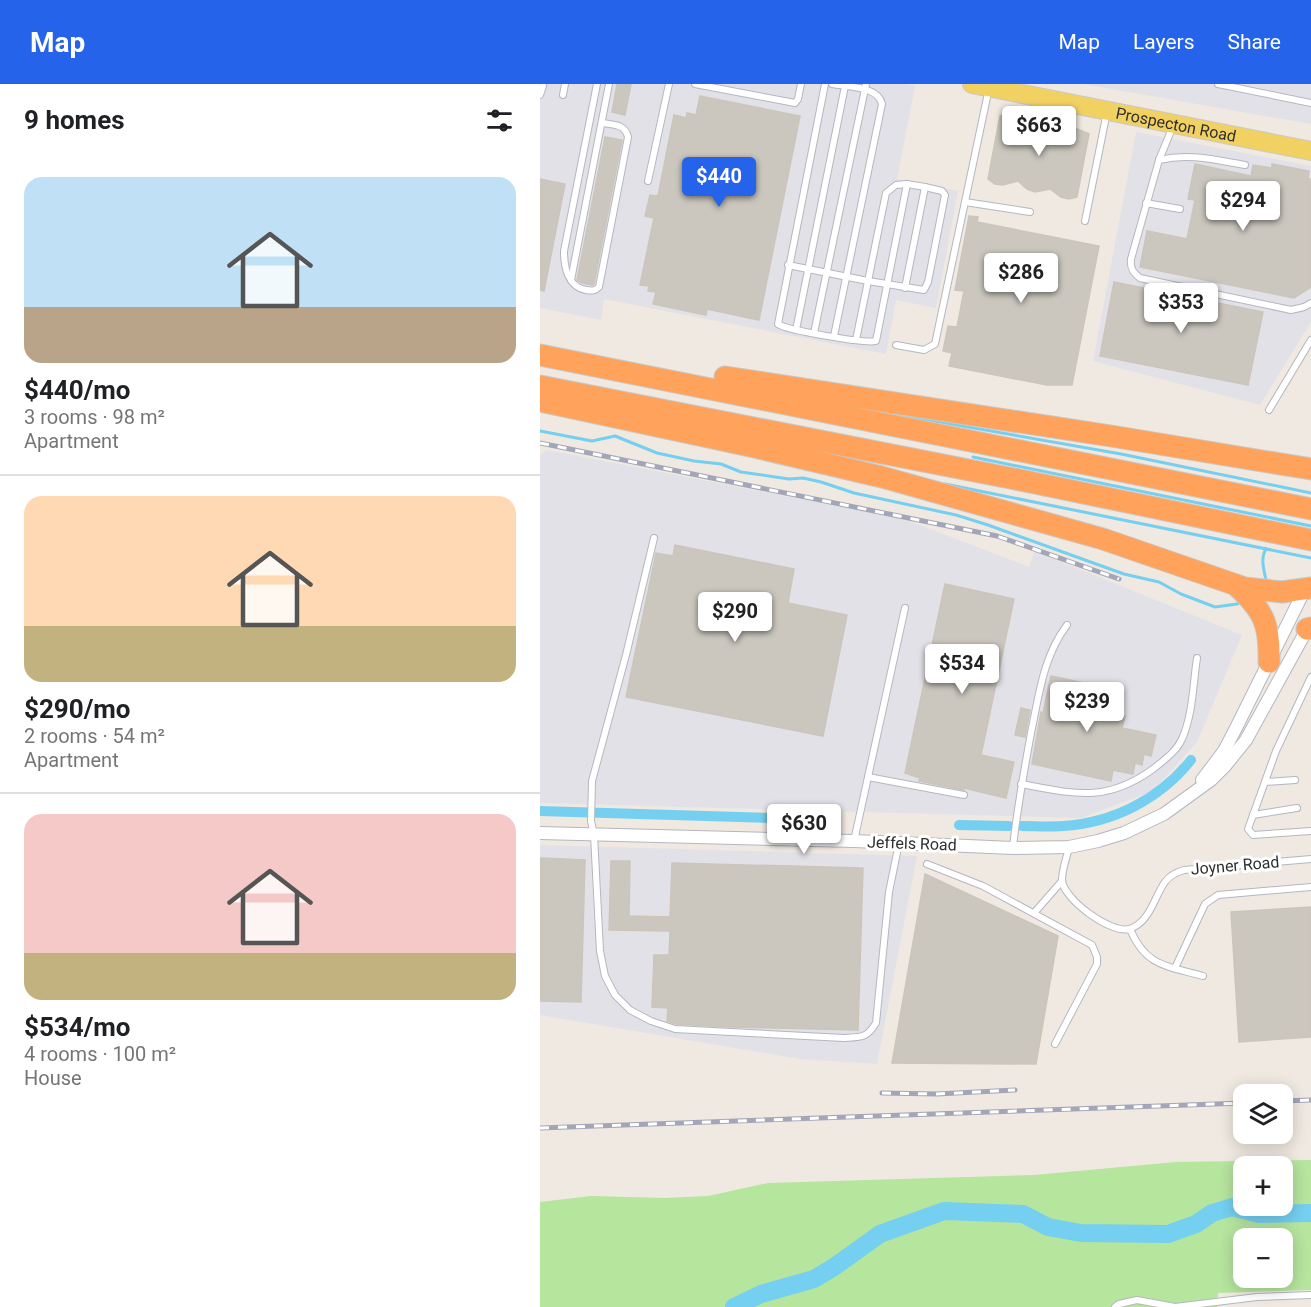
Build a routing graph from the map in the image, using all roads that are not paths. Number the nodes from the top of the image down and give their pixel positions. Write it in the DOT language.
graph roads {
  1 [pos="565,84"];
  2 [pos="597,84"];
  3 [pos="609,84"];
  4 [pos="669,84"];
  5 [pos="695,84"];
  6 [pos="801,84"];
  7 [pos="825,84"];
  8 [pos="832,84"];
  9 [pos="1218,84"];
  10 [pos="543,86"];
  11 [pos="845,86"];
  12 [pos="980,86"];
  13 [pos="865,87"];
  14 [pos="540,95"];
  15 [pos="563,95"];
  16 [pos="1311,102"];
  17 [pos="1107,111"];
  18 [pos="602,123"];
  19 [pos="1174,124"];
  20 [pos="1311,151"];
  21 [pos="1159,160"];
  22 [pos="1245,165"];
  23 [pos="648,181"];
  24 [pos="907,184"];
  25 [pos="925,188"];
  26 [pos="965,202"];
  27 [pos="1146,203"];
  28 [pos="1180,209"];
  29 [pos="1030,212"];
  30 [pos="1085,221"];
  31 [pos="788,265"];
  32 [pos="808,268"];
  33 [pos="826,272"];
  34 [pos="846,276"];
  35 [pos="571,280"];
  36 [pos="868,281"];
  37 [pos="887,285"];
  38 [pos="905,288"];
  39 [pos="1311,303"];
  40 [pos="796,330"];
  41 [pos="814,333"];
  42 [pos="834,336"];
  43 [pos="856,340"];
  44 [pos="1311,340"];
  45 [pos="896,345"];
  46 [pos="540,353"];
  47 [pos="540,386"];
  48 [pos="540,401"];
  49 [pos="1269,411"];
  50 [pos="1311,469"];
  51 [pos="1311,509"];
  52 [pos="654,538"];
  53 [pos="1311,540"];
  54 [pos="1236,585"];
  55 [pos="1309,585"];
  56 [pos="904,608"];
  57 [pos="1067,625"];
  58 [pos="1310,626"];
  59 [pos="1197,658"];
  60 [pos="1269,662"];
  61 [pos="1311,677"];
  62 [pos="868,777"];
  63 [pos="1295,780"];
  64 [pos="1264,782"];
  65 [pos="1022,784"];
  66 [pos="1197,789"];
  67 [pos="964,795"];
  68 [pos="1297,808"];
  69 [pos="1253,815"];
  70 [pos="1311,831"];
  71 [pos="540,833"];
  72 [pos="594,835"];
  73 [pos="854,841"];
  74 [pos="899,843"];
  75 [pos="1013,848"];
  76 [pos="1069,848"];
  77 [pos="1311,859"];
  78 [pos="927,864"];
  79 [pos="1062,881"];
  80 [pos="1311,887"];
  81 [pos="1034,913"];
  82 [pos="1130,929"];
  83 [pos="1175,968"];
  84 [pos="1203,976"];
  85 [pos="1055,1044"];
  86 [pos="1311,1295"];
  87 [pos="1115,1307"];
  1 -- 15 [label="lane"];
  2 -- 35 [label="lane"];
  3 -- 18 [label="lane"];
  4 -- 23 [label="lane"];
  5 -- 6 [label="lane"];
  7 -- 31 [label="lane"];
  8 -- 11 [label="lane"];
  9 -- 16 [label="lane"];
  10 -- 14 [label="lane"];
  11 -- 13 [label="lane"];
  11 -- 32 [label="lane"];
  12 -- 17 [label="main road, Prospecton Road"];
  12 -- 26 [label="lane"];
  13 -- 33 [label="lane"];
  13 -- 34 [label="lane"];
  17 -- 19 [label="main road, Prospecton Road"];
  17 -- 30 [label="lane"];
  18 -- 35 [label="lane"];
  18 -- 35 [label="lane"];
  19 -- 20 [label="main road, Prospecton Road"];
  19 -- 21 [label="lane"];
  21 -- 22 [label="lane"];
  21 -- 27 [label="lane"];
  24 -- 25 [label="lane"];
  24 -- 36 [label="lane"];
  24 -- 37 [label="lane"];
  25 -- 38 [label="lane"];
  25 -- 38 [label="lane"];
  26 -- 29 [label="lane"];
  26 -- 45 [label="lane"];
  27 -- 28 [label="lane"];
  27 -- 39 [label="lane"];
  31 -- 32 [label="lane"];
  31 -- 40 [label="lane"];
  32 -- 33 [label="lane"];
  32 -- 40 [label="lane"];
  33 -- 34 [label="lane"];
  33 -- 41 [label="lane"];
  34 -- 36 [label="lane"];
  34 -- 42 [label="lane"];
  36 -- 37 [label="lane"];
  36 -- 43 [label="lane"];
  37 -- 38 [label="lane"];
  37 -- 43 [label="lane"];
  40 -- 41 [label="lane"];
  41 -- 42 [label="lane"];
  42 -- 43 [label="lane"];
  44 -- 49 [label="lane"];
  46 -- 50 [label="highway"];
  46 -- 51 [label="highway"];
  47 -- 53 [label="highway"];
  48 -- 54 [label="highway"];
  52 -- 72 [label="lane"];
  54 -- 55 [label="highway"];
  54 -- 60 [label="highway"];
  55 -- 60 [label="street"];
  56 -- 62 [label="lane"];
  57 -- 65 [label="lane"];
  58 -- 66 [label="street"];
  59 -- 65 [label="lane"];
  60 -- 66 [label="street"];
  61 -- 64 [label="lane"];
  62 -- 67 [label="lane"];
  62 -- 73 [label="lane"];
  63 -- 64 [label="lane"];
  64 -- 69 [label="lane"];
  65 -- 75 [label="lane"];
  66 -- 76 [label="street"];
  68 -- 69 [label="lane"];
  69 -- 70 [label="lane"];
  71 -- 72 [label="street, Jeffels Road"];
  72 -- 73 [label="street, Jeffels Road"];
  72 -- 74 [label="lane"];
  73 -- 74 [label="street, Jeffels Road"];
  74 -- 75 [label="street, Jeffels Road"];
  75 -- 76 [label="street, Jeffels Road"];
  76 -- 79 [label="lane"];
  77 -- 82 [label="lane, Joyner Road"];
  78 -- 81 [label="lane"];
  79 -- 81 [label="lane"];
  79 -- 82 [label="lane"];
  80 -- 83 [label="lane"];
  81 -- 85 [label="lane"];
  82 -- 83 [label="lane"];
  83 -- 84 [label="lane"];
  86 -- 87 [label="lane"];
}
